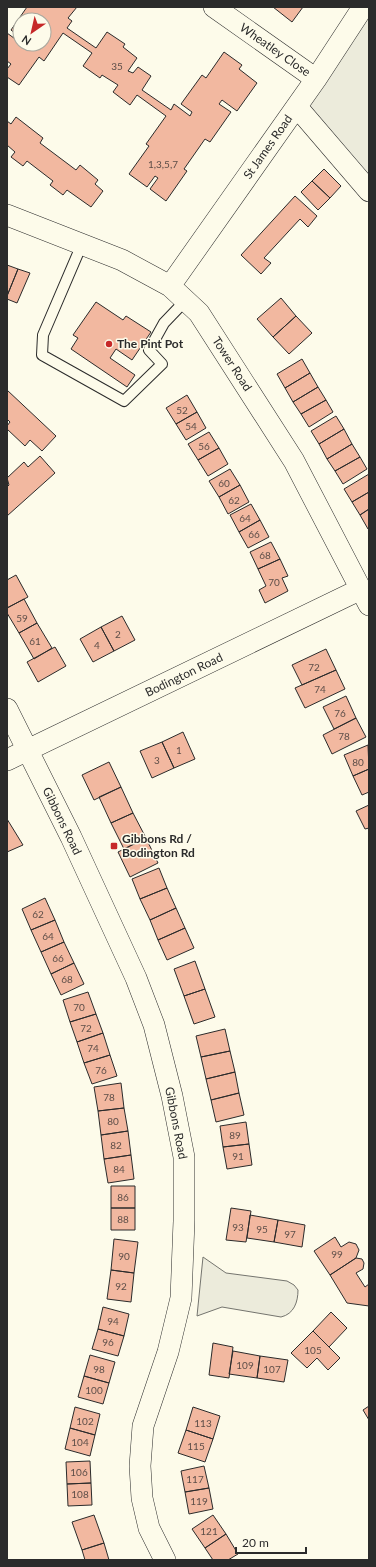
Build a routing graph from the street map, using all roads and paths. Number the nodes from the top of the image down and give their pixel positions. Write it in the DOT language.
graph roads {
  1 [pos="214,7"];
  2 [pos="363,7"];
  3 [pos="316,79"];
  4 [pos="297,107"];
  5 [pos="369,191"];
  6 [pos="7,216"];
  7 [pos="82,244"];
  8 [pos="170,286"];
  9 [pos="186,300"];
  10 [pos="365,597"];
  11 [pos="7,710"];
  12 [pos="28,750"];
  13 [pos="7,760"];
  14 [pos="165,1560"];
  1 -- 3 [label="street, Wheatley Close"];
  2 -- 3 [label="street, St James Road"];
  3 -- 4 [label="street, St James Road"];
  4 -- 5 [label="street"];
  4 -- 8 [label="street, St James Road"];
  6 -- 7 [label="street, Tower Road"];
  7 -- 8 [label="street, Tower Road"];
  7 -- 9 [label="lane"];
  8 -- 9 [label="street, Tower Road"];
  9 -- 10 [label="street, Tower Road"];
  10 -- 12 [label="street, Bodington Road"];
  11 -- 12 [label="street, Gibbons Road"];
  12 -- 13 [label="street, Bodington Road"];
  12 -- 14 [label="street, Gibbons Road"];
}
